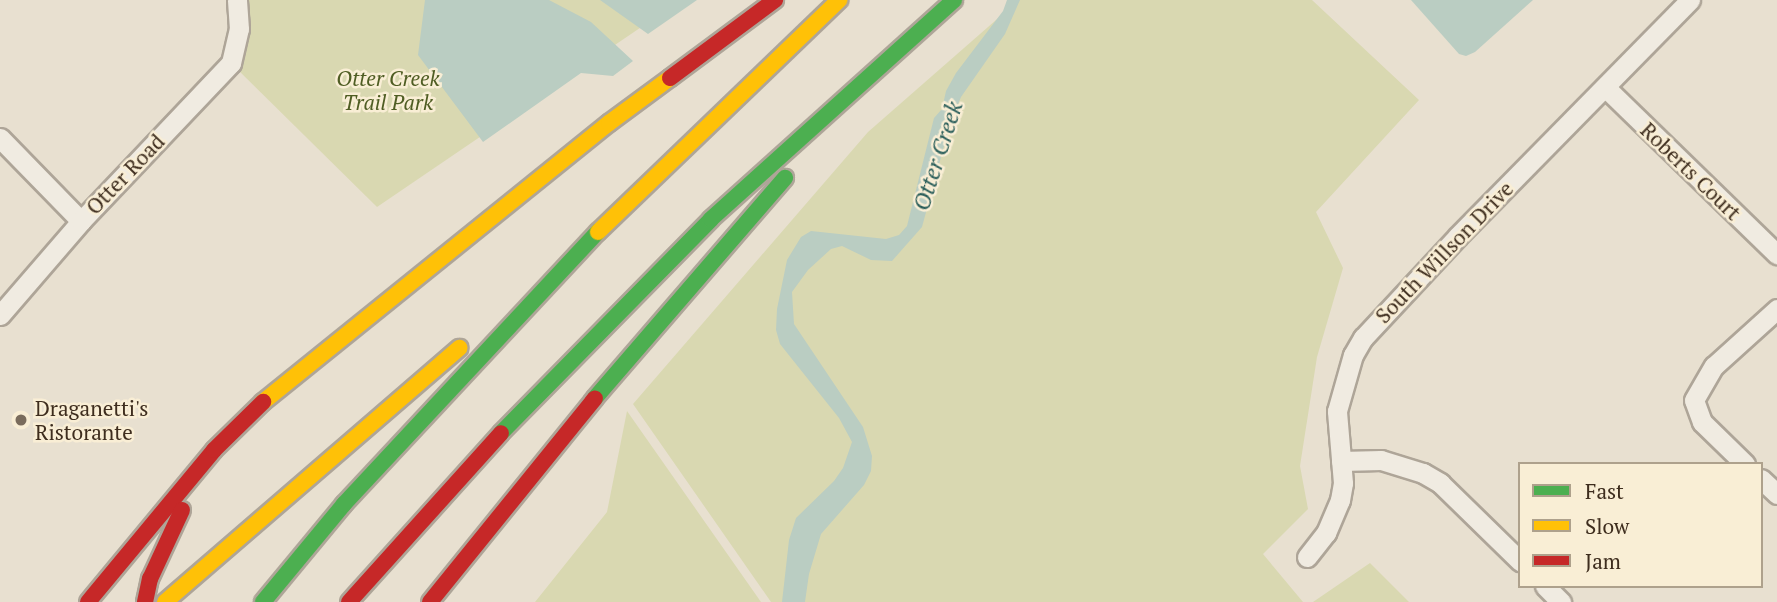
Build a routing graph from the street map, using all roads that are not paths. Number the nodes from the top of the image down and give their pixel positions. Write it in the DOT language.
graph roads {
  1 [pos="237,0"];
  2 [pos="775,0"];
  3 [pos="839,0"];
  4 [pos="954,0"];
  5 [pos="1690,0"];
  6 [pos="938,15"];
  7 [pos="1605,87"];
  8 [pos="0,138"];
  9 [pos="80,221"];
  10 [pos="589,241"];
  11 [pos="1777,254"];
  12 [pos="1777,309"];
  13 [pos="0,315"];
  14 [pos="494,318"];
  15 [pos="474,335"];
  16 [pos="300,372"];
  17 [pos="475,460"];
  18 [pos="1341,461"];
  19 [pos="1743,462"];
  20 [pos="1763,481"];
  21 [pos="1777,494"];
  22 [pos="1307,557"];
  23 [pos="1518,559"];
  24 [pos="1547,588"];
  25 [pos="88,602"];
  26 [pos="145,602"];
  27 [pos="165,602"];
  28 [pos="263,602"];
  29 [pos="349,602"];
  30 [pos="362,602"];
  31 [pos="430,602"];
  32 [pos="1561,602"];
  1 -- 9 [label="street, Otter Road"];
  2 -- 16 [label="highway"];
  3 -- 10 [label="highway"];
  4 -- 6 [label="highway"];
  5 -- 7 [label="street, South Willson Drive"];
  6 -- 17 [label="highway"];
  6 -- 31 [label="highway"];
  7 -- 11 [label="street, Roberts Court"];
  7 -- 18 [label="street, South Willson Drive"];
  8 -- 9 [label="street"];
  9 -- 13 [label="street, Otter Road"];
  10 -- 14 [label="highway"];
  10 -- 28 [label="highway"];
  12 -- 19 [label="street"];
  15 -- 27 [label="highway"];
  16 -- 25 [label="highway"];
  16 -- 26 [label="highway"];
  17 -- 29 [label="highway"];
  17 -- 30 [label="highway"];
  18 -- 22 [label="street, South Willson Drive"];
  18 -- 23 [label="street"];
  20 -- 21 [label="street"];
  24 -- 32 [label="street"];
}
